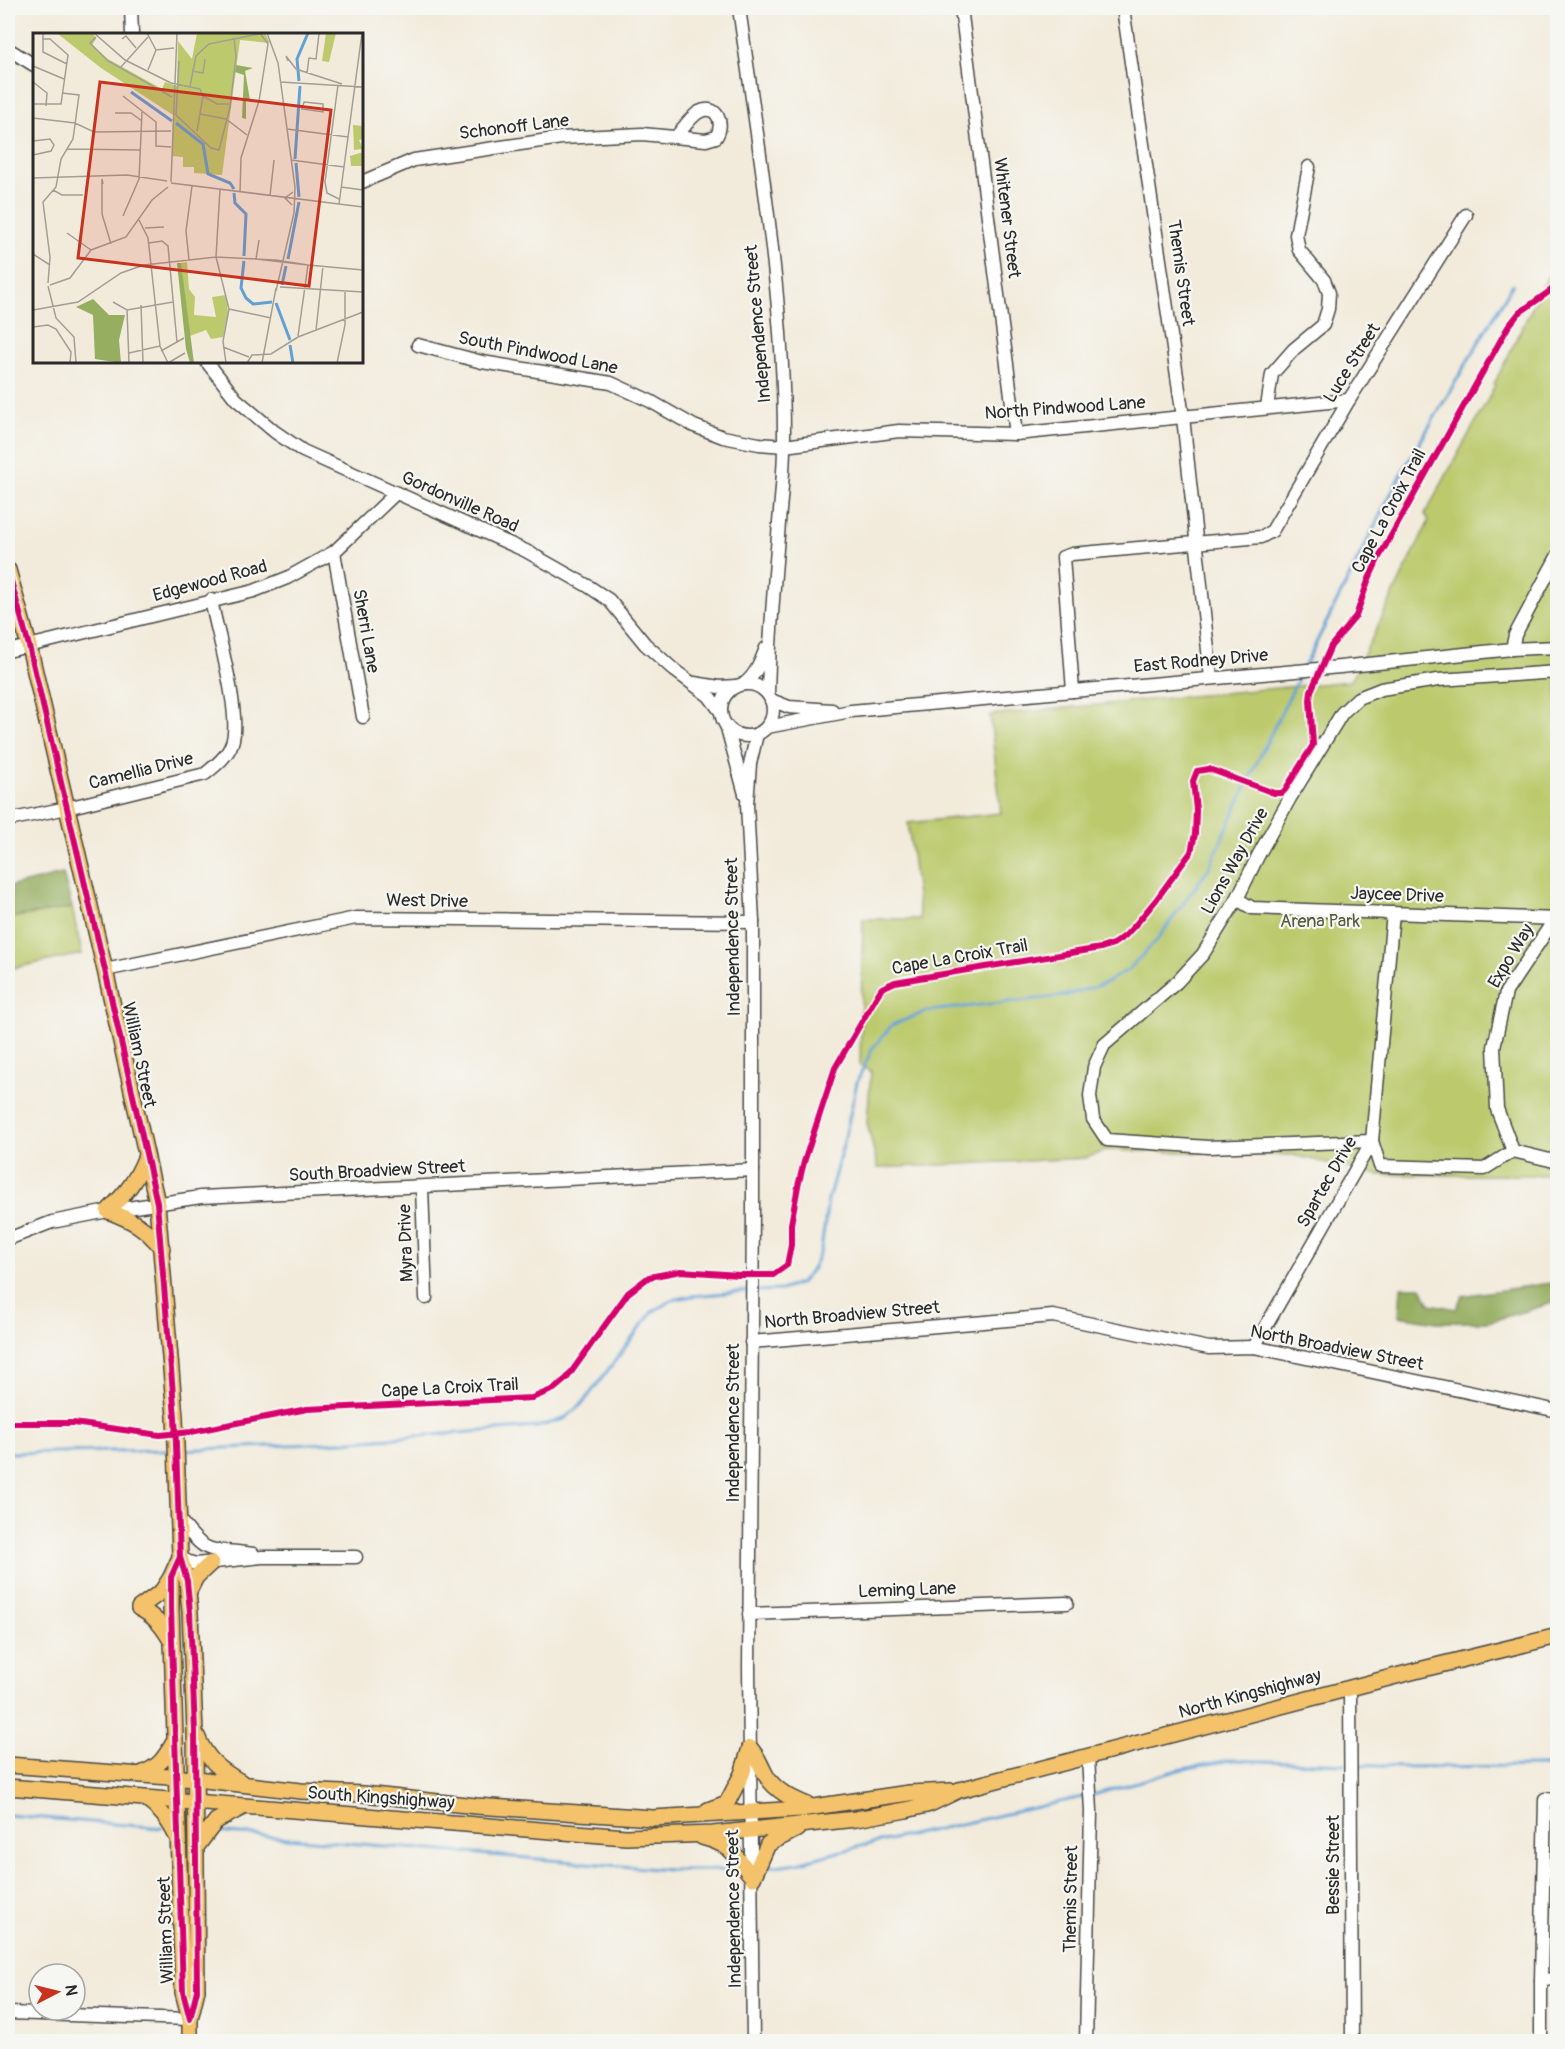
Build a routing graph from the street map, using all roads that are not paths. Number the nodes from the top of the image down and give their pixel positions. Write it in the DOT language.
graph roads {
  1 [pos="131,8"];
  2 [pos="739,8"];
  3 [pos="961,8"];
  4 [pos="1123,8"];
  5 [pos="132,33"];
  6 [pos="8,49"];
  7 [pos="33,64"];
  8 [pos="676,137"];
  9 [pos="1309,167"];
  10 [pos="363,182"];
  11 [pos="1466,215"];
  12 [pos="418,345"];
  13 [pos="208,363"];
  14 [pos="1349,400"];
  15 [pos="1267,407"];
  16 [pos="1183,417"];
  17 [pos="1016,434"];
  18 [pos="784,446"];
  19 [pos="396,493"];
  20 [pos="1197,543"];
  21 [pos="334,552"];
  22 [pos="1557,555"];
  23 [pos="8,570"];
  24 [pos="211,600"];
  25 [pos="770,639"];
  26 [pos="29,646"];
  27 [pos="1557,647"];
  28 [pos="1512,649"];
  29 [pos="8,651"];
  30 [pos="1557,672"];
  31 [pos="1211,678"];
  32 [pos="693,683"];
  33 [pos="742,685"];
  34 [pos="1073,691"];
  35 [pos="769,697"];
  36 [pos="848,711"];
  37 [pos="721,712"];
  38 [pos="363,717"];
  39 [pos="727,728"];
  40 [pos="762,731"];
  41 [pos="747,804"];
  42 [pos="67,808"];
  43 [pos="8,820"];
  44 [pos="1237,899"];
  45 [pos="1393,913"];
  46 [pos="1556,919"];
  47 [pos="753,922"];
  48 [pos="105,970"];
  49 [pos="1372,1141"];
  50 [pos="1513,1151"];
  51 [pos="146,1155"];
  52 [pos="1557,1162"];
  53 [pos="753,1170"];
  54 [pos="422,1187"];
  55 [pos="156,1203"];
  56 [pos="108,1211"];
  57 [pos="8,1239"];
  58 [pos="162,1248"];
  59 [pos="426,1298"];
  60 [pos="751,1342"];
  61 [pos="1254,1347"];
  62 [pos="1557,1411"];
  63 [pos="179,1519"];
  64 [pos="180,1557"];
  65 [pos="262,1557"];
  66 [pos="356,1557"];
  67 [pos="211,1563"];
  68 [pos="171,1577"];
  69 [pos="188,1593"];
  70 [pos="1067,1604"];
  71 [pos="749,1614"];
  72 [pos="1557,1636"];
  73 [pos="171,1642"];
  74 [pos="1350,1688"];
  75 [pos="195,1732"];
  76 [pos="174,1742"];
  77 [pos="750,1748"];
  78 [pos="1088,1757"];
  79 [pos="8,1765"];
  80 [pos="139,1775"];
  81 [pos="176,1778"];
  82 [pos="196,1779"];
  83 [pos="247,1785"];
  84 [pos="8,1787"];
  85 [pos="954,1791"];
  86 [pos="145,1799"];
  87 [pos="1557,1800"];
  88 [pos="176,1802"];
  89 [pos="196,1803"];
  90 [pos="245,1807"];
  91 [pos="812,1807"];
  92 [pos="750,1812"];
  93 [pos="690,1816"];
  94 [pos="808,1825"];
  95 [pos="751,1830"];
  96 [pos="690,1834"];
  97 [pos="178,1839"];
  98 [pos="197,1846"];
  99 [pos="753,1878"];
  100 [pos="1557,1979"];
  101 [pos="1541,1980"];
  102 [pos="8,2013"];
  103 [pos="190,2019"];
  104 [pos="190,2042"];
  105 [pos="753,2042"];
  106 [pos="1086,2042"];
  107 [pos="1352,2042"];
  108 [pos="1541,2042"];
  1 -- 5 [label="street"];
  2 -- 18 [label="street, Independence Street"];
  3 -- 17 [label="street, Whitener Street"];
  4 -- 16 [label="street, Themis Street"];
  6 -- 7 [label="street"];
  8 -- 10 [label="street, Schonoff Lane"];
  9 -- 15 [label="street"];
  11 -- 14 [label="street, Luce Street"];
  12 -- 18 [label="street, South Pindwood Lane"];
  13 -- 19 [label="street, Gordonville Road"];
  14 -- 15 [label="street, North Pindwood Lane"];
  14 -- 20 [label="street, Luce Street"];
  15 -- 16 [label="street, North Pindwood Lane"];
  16 -- 17 [label="street, North Pindwood Lane"];
  16 -- 20 [label="street, Themis Street"];
  17 -- 18 [label="street, North Pindwood Lane"];
  18 -- 25 [label="street, Independence Street"];
  19 -- 21 [label="street, Edgewood Road"];
  19 -- 32 [label="street, Gordonville Road"];
  20 -- 31 [label="street, Themis Street"];
  20 -- 34 [label="street"];
  21 -- 24 [label="street, Edgewood Road"];
  21 -- 38 [label="street, Sherri Lane"];
  22 -- 28 [label="street"];
  23 -- 26 [label="main road, William Street"];
  24 -- 26 [label="street, Edgewood Road"];
  24 -- 42 [label="street, Camellia Drive"];
  25 -- 33 [label="street, Independence Street"];
  25 -- 35 [label="street, Independence Street"];
  26 -- 29 [label="street, Edgewood Road"];
  26 -- 42 [label="main road, William Street"];
  27 -- 28 [label="street, East Rodney Drive"];
  28 -- 31 [label="street, East Rodney Drive"];
  30 -- 44 [label="street, Lions Way Drive"];
  31 -- 34 [label="street, East Rodney Drive"];
  32 -- 33 [label="street, Gordonville Road"];
  32 -- 37 [label="street, Gordonville Road"];
  33 -- 35 [label="street"];
  33 -- 37 [label="street"];
  34 -- 36 [label="street, East Rodney Drive"];
  35 -- 36 [label="street, East Rodney Drive"];
  35 -- 40 [label="street"];
  36 -- 40 [label="street, East Rodney Drive"];
  37 -- 39 [label="street"];
  39 -- 40 [label="street"];
  39 -- 41 [label="street, Independence Street"];
  40 -- 41 [label="street, Independence Street"];
  41 -- 47 [label="street, Independence Street"];
  42 -- 43 [label="street, Camellia Drive"];
  42 -- 48 [label="main road, William Street"];
  44 -- 45 [label="street, Jaycee Drive"];
  44 -- 49 [label="street, Lions Way Drive"];
  45 -- 46 [label="street, Jaycee Drive"];
  45 -- 49 [label="street, Spartec Drive"];
  46 -- 50 [label="street, Expo Way"];
  47 -- 48 [label="street, West Drive"];
  47 -- 53 [label="street, Independence Street"];
  48 -- 51 [label="main road, William Street"];
  49 -- 50 [label="street"];
  49 -- 61 [label="street, Spartec Drive"];
  50 -- 52 [label="street"];
  51 -- 55 [label="main road, William Street"];
  51 -- 56 [label="main road"];
  53 -- 54 [label="street, South Broadview Street"];
  53 -- 60 [label="street, Independence Street"];
  54 -- 55 [label="street, South Broadview Street"];
  54 -- 59 [label="street, Myra Drive"];
  55 -- 56 [label="street, South Broadview Street"];
  55 -- 58 [label="main road, William Street"];
  56 -- 57 [label="street, South Broadview Street"];
  56 -- 58 [label="main road"];
  58 -- 63 [label="main road, William Street"];
  60 -- 61 [label="street, North Broadview Street"];
  60 -- 71 [label="street, Independence Street"];
  61 -- 62 [label="street, North Broadview Street"];
  63 -- 64 [label="main road, William Street"];
  63 -- 65 [label="street"];
  64 -- 67 [label="street"];
  64 -- 68 [label="main road, William Street"];
  64 -- 69 [label="main road, William Street"];
  65 -- 66 [label="street"];
  65 -- 67 [label="street"];
  67 -- 69 [label="main road"];
  68 -- 73 [label="main road, William Street"];
  68 -- 73 [label="main road"];
  69 -- 75 [label="main road, William Street"];
  70 -- 71 [label="street, Leming Lane"];
  71 -- 77 [label="street, Independence Street"];
  72 -- 74 [label="main road, North Kingshighway"];
  73 -- 76 [label="main road, William Street"];
  74 -- 78 [label="main road, North Kingshighway"];
  74 -- 107 [label="street, Bessie Street"];
  75 -- 82 [label="main road, William Street"];
  75 -- 83 [label="main road"];
  76 -- 80 [label="main road"];
  76 -- 81 [label="main road, William Street"];
  77 -- 91 [label="main road"];
  77 -- 92 [label="street, Independence Street"];
  77 -- 93 [label="main road"];
  78 -- 85 [label="main road, North Kingshighway"];
  78 -- 106 [label="street, Themis Street"];
  79 -- 80 [label="main road, South Kingshighway"];
  80 -- 81 [label="main road, South Kingshighway"];
  81 -- 82 [label="main road, South Kingshighway"];
  81 -- 88 [label="main road, William Street"];
  82 -- 83 [label="main road, South Kingshighway"];
  82 -- 89 [label="main road, William Street"];
  83 -- 93 [label="main road, South Kingshighway"];
  84 -- 86 [label="main road, South Kingshighway"];
  85 -- 91 [label="main road, North Kingshighway"];
  85 -- 94 [label="main road, North Kingshighway"];
  86 -- 88 [label="main road, South Kingshighway"];
  86 -- 97 [label="main road"];
  87 -- 101 [label="street"];
  88 -- 89 [label="main road, South Kingshighway"];
  88 -- 97 [label="main road, William Street"];
  89 -- 90 [label="main road, South Kingshighway"];
  89 -- 98 [label="main road, William Street"];
  90 -- 96 [label="main road, South Kingshighway"];
  90 -- 98 [label="main road"];
  91 -- 92 [label="main road, North Kingshighway"];
  92 -- 93 [label="main road, South Kingshighway"];
  92 -- 95 [label="street, Independence Street"];
  94 -- 95 [label="main road, North Kingshighway"];
  94 -- 99 [label="main road"];
  95 -- 96 [label="main road, South Kingshighway"];
  95 -- 99 [label="street, Independence Street"];
  96 -- 99 [label="main road"];
  97 -- 103 [label="main road, William Street"];
  98 -- 103 [label="main road, William Street"];
  99 -- 105 [label="street, Independence Street"];
  100 -- 101 [label="street"];
  101 -- 108 [label="street"];
  102 -- 103 [label="street"];
  103 -- 104 [label="main road, William Street"];
}
